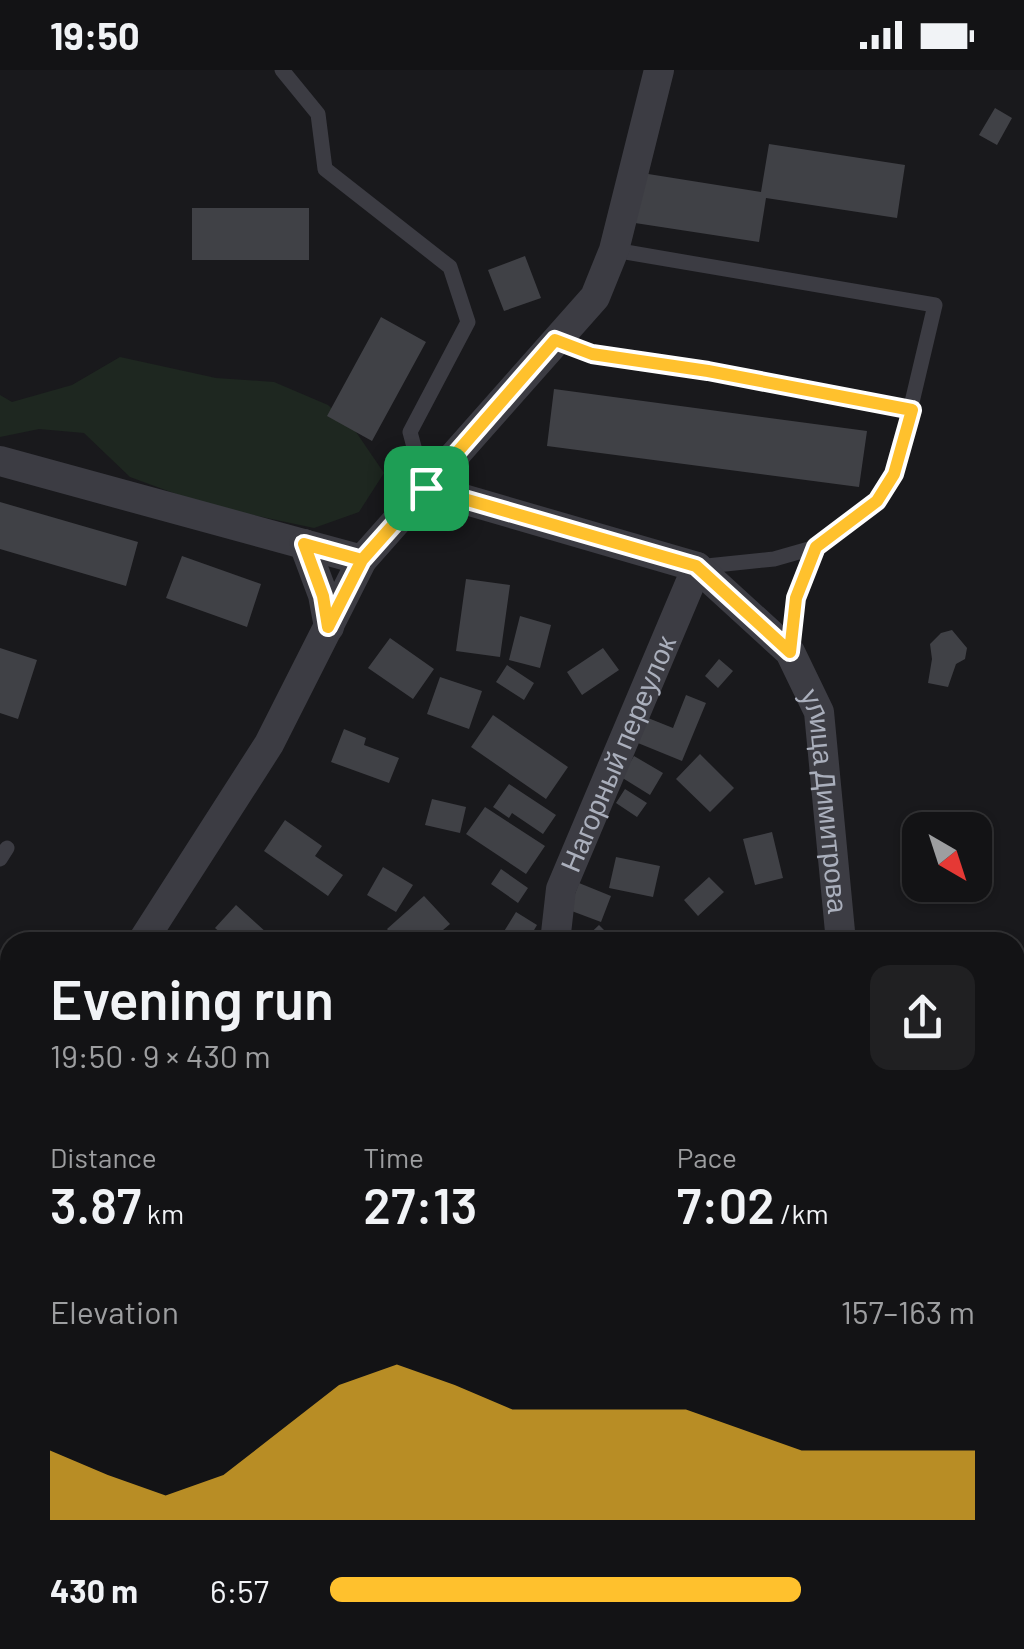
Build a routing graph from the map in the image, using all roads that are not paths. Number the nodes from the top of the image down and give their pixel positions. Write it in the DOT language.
graph roads {
  1 [pos="282,70"];
  2 [pos="659,70"];
  3 [pos="614,250"];
  4 [pos="555,340"];
  5 [pos="912,410"];
  6 [pos="0,461"];
  7 [pos="426,488"];
  8 [pos="304,544"];
  9 [pos="816,547"];
  10 [pos="362,560"];
  11 [pos="696,566"];
  12 [pos="328,627"];
  13 [pos="790,652"];
  14 [pos="148,932"];
  15 [pos="556,932"];
  16 [pos="840,932"];
  1 -- 7 [label="lane"];
  2 -- 3 [label="street"];
  3 -- 4 [label="street"];
  3 -- 5 [label="lane"];
  4 -- 5 [label="lane"];
  4 -- 7 [label="street"];
  5 -- 9 [label="lane"];
  6 -- 8 [label="street"];
  7 -- 10 [label="street"];
  7 -- 11 [label="street, улица Димитрова"];
  8 -- 10 [label="street"];
  8 -- 12 [label="street"];
  9 -- 11 [label="lane"];
  9 -- 13 [label="lane"];
  10 -- 12 [label="street"];
  11 -- 13 [label="street, улица Димитрова"];
  11 -- 15 [label="street, Нагорный переулок"];
  12 -- 14 [label="street"];
  13 -- 16 [label="street, улица Димитрова"];
}
